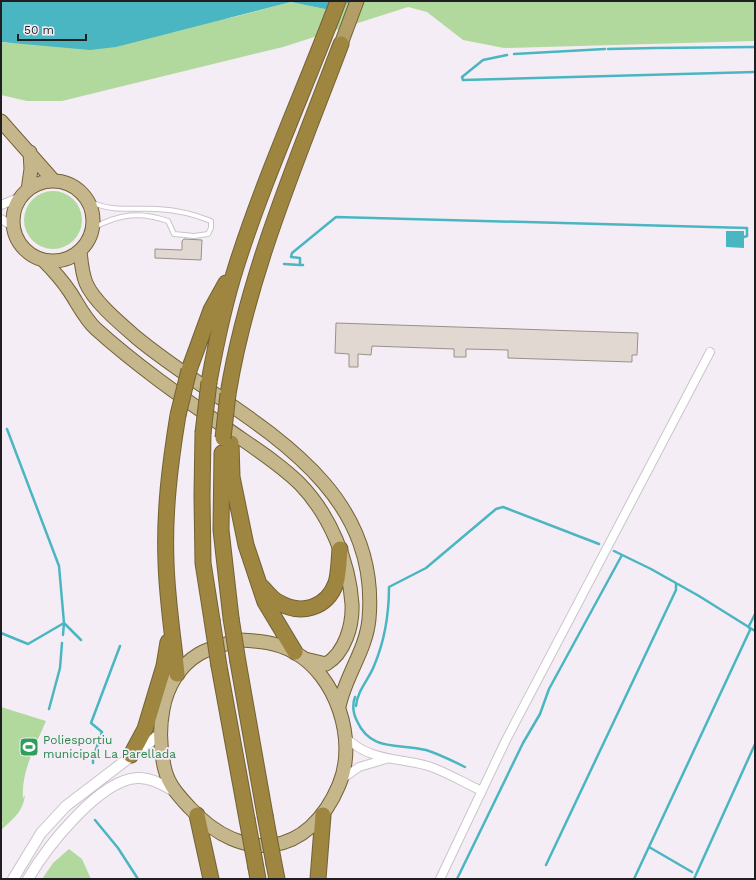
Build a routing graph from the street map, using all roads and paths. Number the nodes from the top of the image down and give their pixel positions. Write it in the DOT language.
graph roads {
  1 [pos="338,1"];
  2 [pos="357,1"];
  3 [pos="341,44"];
  4 [pos="1,121"];
  5 [pos="30,152"];
  6 [pos="54,181"];
  7 [pos="24,193"];
  8 [pos="87,200"];
  9 [pos="1,205"];
  10 [pos="1,219"];
  11 [pos="13,226"];
  12 [pos="93,228"];
  13 [pos="80,251"];
  14 [pos="43,260"];
  15 [pos="236,267"];
  16 [pos="710,352"];
  17 [pos="227,440"];
  18 [pos="340,549"];
  19 [pos="260,585"];
  20 [pos="172,623"];
  21 [pos="299,656"];
  22 [pos="177,674"];
  23 [pos="339,707"];
  24 [pos="159,735"];
  25 [pos="345,737"];
  26 [pos="131,755"];
  27 [pos="387,759"];
  28 [pos="342,779"];
  29 [pos="174,791"];
  30 [pos="482,791"];
  31 [pos="197,815"];
  32 [pos="323,815"];
  33 [pos="275,872"];
  34 [pos="257,874"];
  35 [pos="13,879"];
  36 [pos="28,879"];
  37 [pos="211,879"];
  38 [pos="318,879"];
  39 [pos="440,879"];
  1 -- 15 [label="highway"];
  2 -- 3 [label="highway"];
  3 -- 17 [label="highway, bridge"];
  4 -- 5 [label="main road"];
  5 -- 6 [label="main road"];
  5 -- 7 [label="main road"];
  6 -- 7 [label="main road"];
  6 -- 8 [label="main road"];
  7 -- 9 [label="street"];
  7 -- 11 [label="main road"];
  8 -- 12 [label="main road"];
  8 -- 12 [label="lane"];
  10 -- 11 [label="street"];
  11 -- 14 [label="main road"];
  12 -- 13 [label="main road"];
  13 -- 14 [label="main road"];
  13 -- 23 [label="main road"];
  14 -- 18 [label="main road"];
  15 -- 20 [label="highway, bridge"];
  15 -- 34 [label="highway, bridge"];
  16 -- 30 [label="street"];
  17 -- 19 [label="highway"];
  17 -- 33 [label="highway, bridge"];
  18 -- 19 [label="highway"];
  18 -- 21 [label="main road"];
  19 -- 21 [label="highway"];
  20 -- 22 [label="highway"];
  20 -- 26 [label="highway"];
  21 -- 22 [label="main road"];
  21 -- 23 [label="main road"];
  22 -- 24 [label="main road"];
  23 -- 25 [label="main road"];
  24 -- 26 [label="street"];
  24 -- 29 [label="main road"];
  25 -- 27 [label="street"];
  25 -- 28 [label="main road"];
  26 -- 35 [label="street"];
  27 -- 28 [label="street"];
  27 -- 30 [label="street"];
  28 -- 32 [label="main road"];
  29 -- 31 [label="main road"];
  29 -- 36 [label="street"];
  30 -- 39 [label="street"];
  31 -- 32 [label="main road"];
  31 -- 37 [label="highway"];
  32 -- 38 [label="highway"];
}
